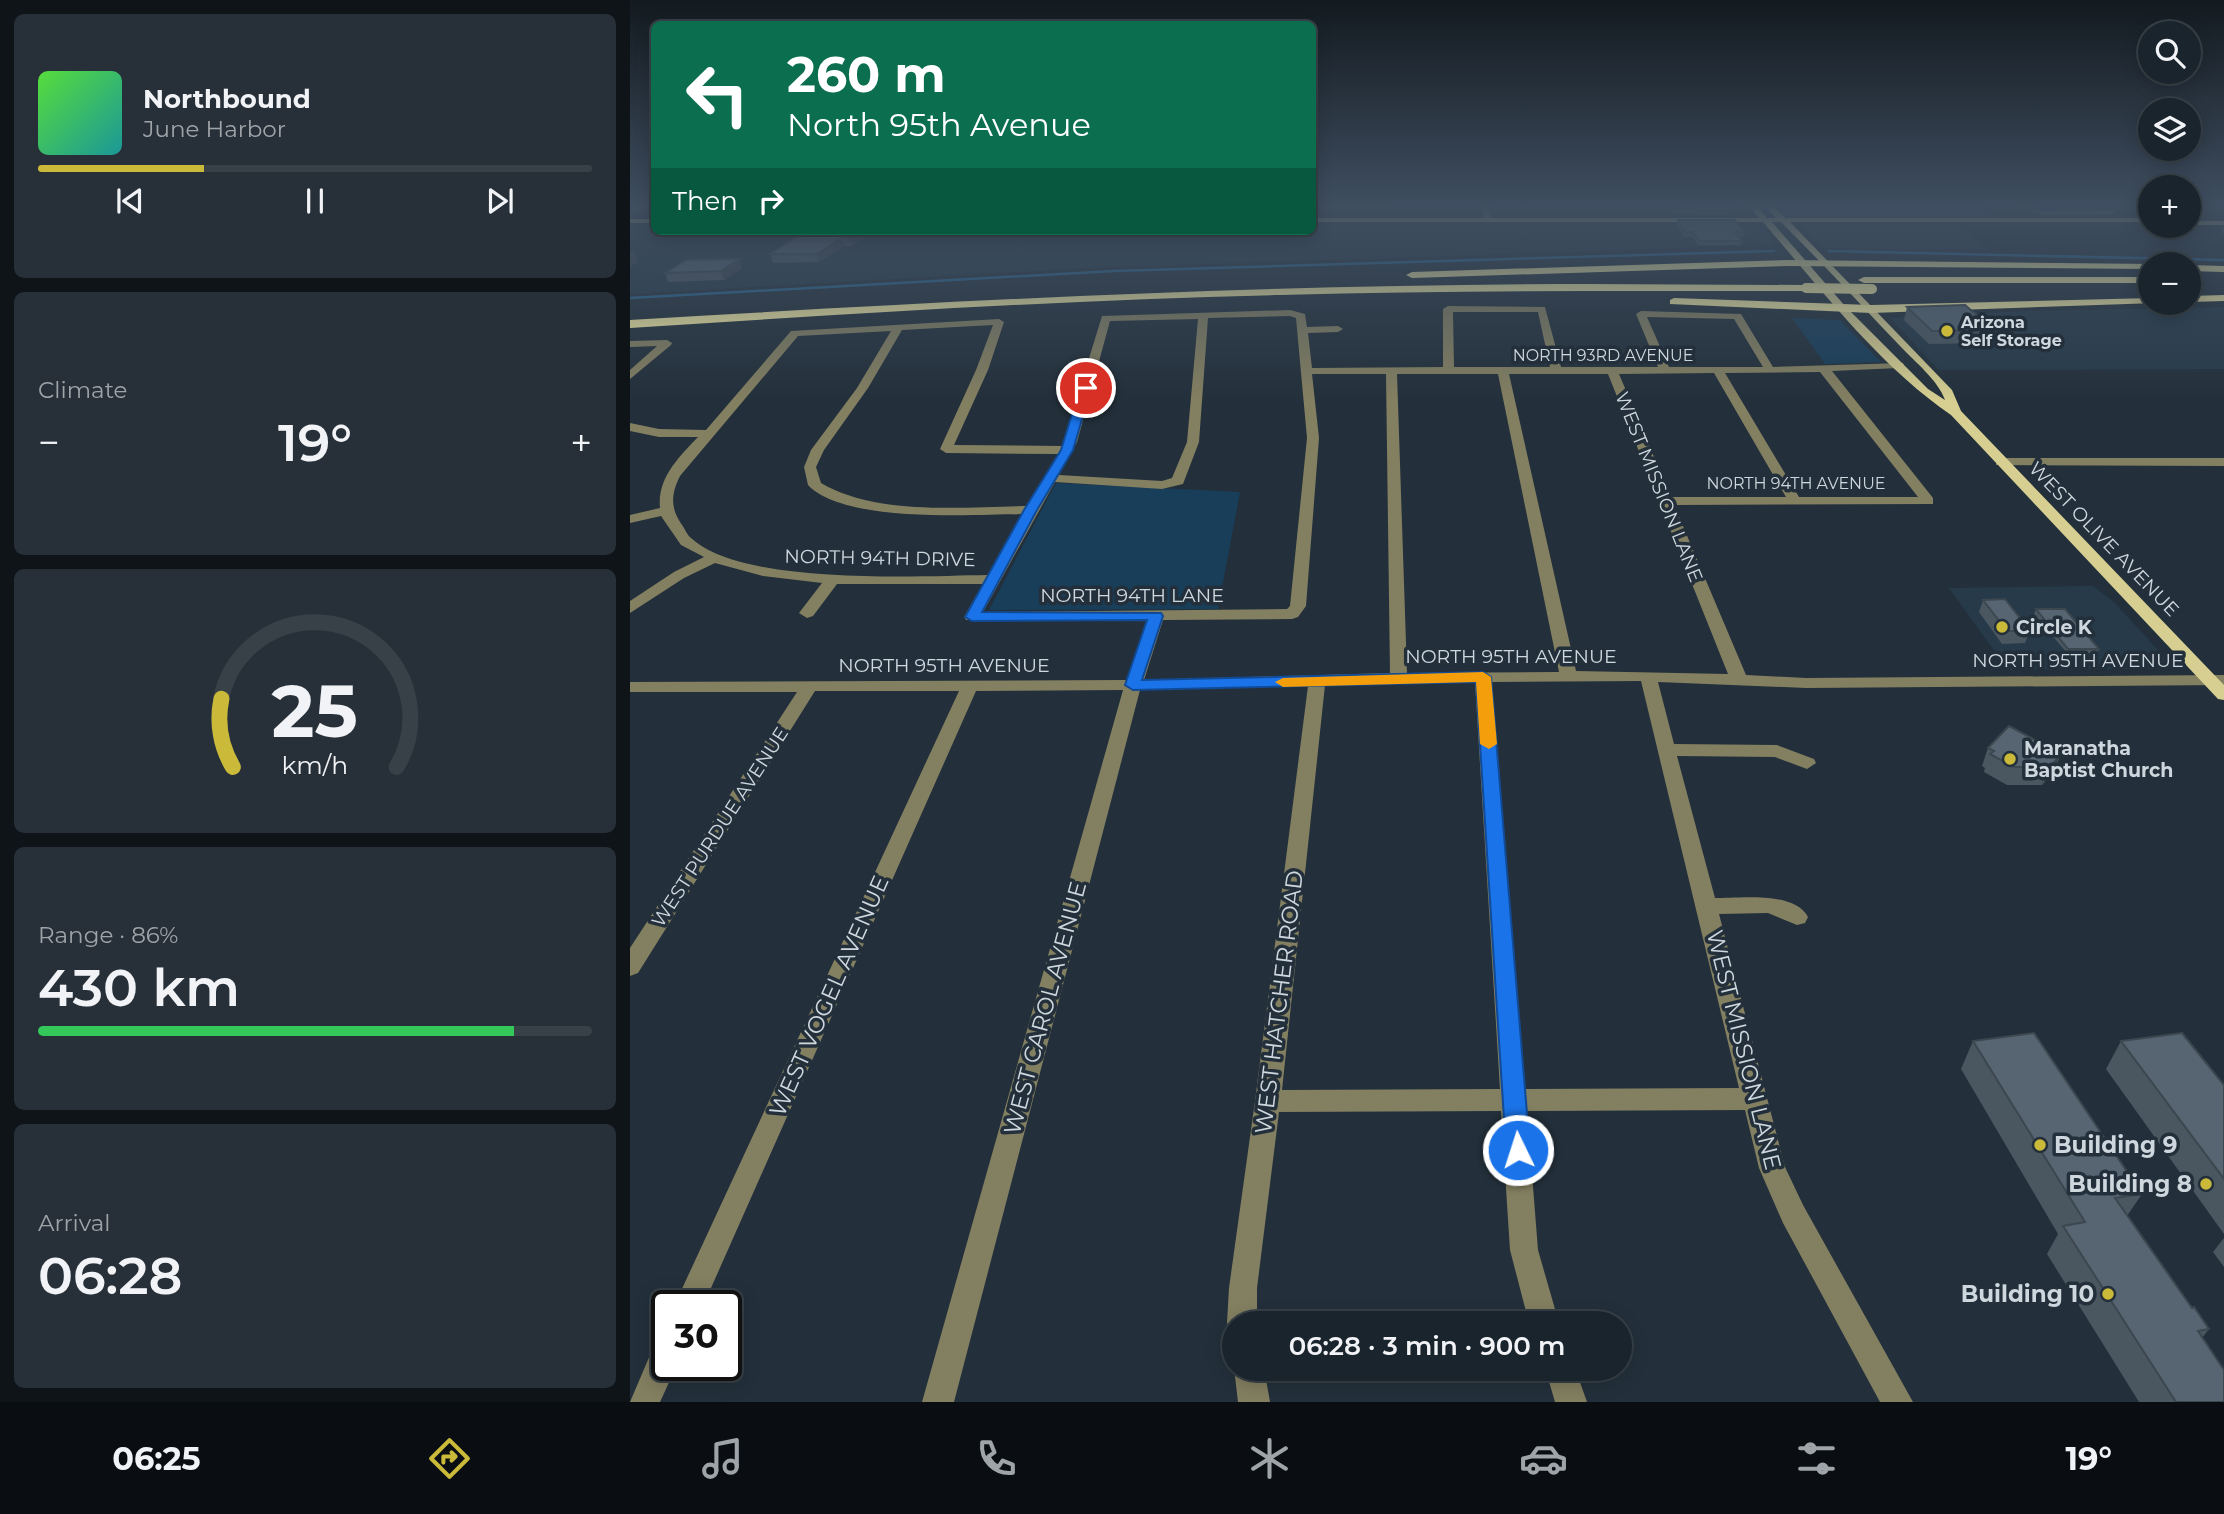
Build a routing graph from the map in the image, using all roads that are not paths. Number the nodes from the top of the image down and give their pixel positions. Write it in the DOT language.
graph roads {
  1 [pos="1520,271"];
  2 [pos="1809,271"];
  3 [pos="1836,271"];
  4 [pos="1401,275"];
  5 [pos="1374,276"];
  6 [pos="2138,280"];
  7 [pos="2201,280"];
  8 [pos="2224,281"];
  9 [pos="1804,284"];
  10 [pos="1868,284"];
  11 [pos="1144,287"];
  12 [pos="2138,289"];
  13 [pos="2201,289"];
  14 [pos="2224,289"];
  15 [pos="2224,298"];
  16 [pos="2201,299"];
  17 [pos="1633,300"];
  18 [pos="1647,301"];
  19 [pos="2138,301"];
  20 [pos="986,303"];
  21 [pos="1842,308"];
  22 [pos="1871,309"];
  23 [pos="630,314"];
  24 [pos="1203,314"];
  25 [pos="630,324"];
  26 [pos="898,328"];
  27 [pos="1862,328"];
  28 [pos="1338,329"];
  29 [pos="1303,330"];
  30 [pos="630,344"];
  31 [pos="1923,364"];
  32 [pos="1899,365"];
  33 [pos="1823,368"];
  34 [pos="1391,370"];
  35 [pos="1770,370"];
  36 [pos="1306,371"];
  37 [pos="1449,371"];
  38 [pos="1503,371"];
  39 [pos="1556,371"];
  40 [pos="1612,371"];
  41 [pos="1665,371"];
  42 [pos="1718,371"];
  43 [pos="630,376"];
  44 [pos="1955,412"];
  45 [pos="630,427"];
  46 [pos="710,434"];
  47 [pos="1067,450"];
  48 [pos="2001,462"];
  49 [pos="2224,462"];
  50 [pos="1049,478"];
  51 [pos="1664,501"];
  52 [pos="1795,501"];
  53 [pos="667,510"];
  54 [pos="1030,510"];
  55 [pos="630,519"];
  56 [pos="714,558"];
  57 [pos="833,579"];
  58 [pos="993,579"];
  59 [pos="630,608"];
  60 [pos="807,613"];
  61 [pos="1156,616"];
  62 [pos="1648,676"];
  63 [pos="1483,677"];
  64 [pos="1569,677"];
  65 [pos="1399,678"];
  66 [pos="1739,680"];
  67 [pos="2217,680"];
  68 [pos="1317,681"];
  69 [pos="1133,685"];
  70 [pos="970,686"];
  71 [pos="630,687"];
  72 [pos="810,687"];
  73 [pos="2224,695"];
  74 [pos="1667,750"];
  75 [pos="1807,763"];
  76 [pos="1707,906"];
  77 [pos="1797,917"];
  78 [pos="630,967"];
  79 [pos="1756,1099"];
  80 [pos="1514,1100"];
  81 [pos="1268,1101"];
  82 [pos="695,1290"];
  83 [pos="1242,1311"];
  84 [pos="1540,1311"];
  85 [pos="654,1381"];
  86 [pos="1251,1381"];
  87 [pos="1564,1381"];
  88 [pos="644,1402"];
  89 [pos="938,1402"];
  90 [pos="1254,1402"];
  91 [pos="1571,1402"];
  92 [pos="1897,1402"];
  1 -- 4 [label="highway"];
  2 -- 21 [label="main road, WEST OLIVE AVENUE"];
  3 -- 22 [label="main road, WEST OLIVE AVENUE"];
  5 -- 11 [label="highway"];
  6 -- 10 [label="highway"];
  7 -- 8 [label="highway"];
  9 -- 10 [label="highway, bridge"];
  9 -- 11 [label="highway"];
  9 -- 20 [label="highway"];
  10 -- 12 [label="highway"];
  11 -- 23 [label="highway"];
  13 -- 14 [label="highway"];
  15 -- 16 [label="highway"];
  17 -- 20 [label="highway"];
  18 -- 21 [label="highway"];
  19 -- 22 [label="highway"];
  20 -- 25 [label="highway"];
  21 -- 22 [label="highway"];
  21 -- 27 [label="main road, WEST OLIVE AVENUE"];
  22 -- 31 [label="main road, WEST OLIVE AVENUE"];
  24 -- 29 [label="street"];
  24 -- 47 [label="street"];
  24 -- 50 [label="street"];
  26 -- 46 [label="street"];
  26 -- 47 [label="street"];
  26 -- 54 [label="street"];
  27 -- 31 [label="main road"];
  27 -- 32 [label="main road, WEST OLIVE AVENUE"];
  28 -- 29 [label="street"];
  29 -- 36 [label="street"];
  30 -- 43 [label="street"];
  31 -- 44 [label="main road, WEST OLIVE AVENUE"];
  32 -- 33 [label="street, NORTH 93RD AVENUE"];
  32 -- 44 [label="main road, WEST OLIVE AVENUE"];
  33 -- 35 [label="street, NORTH 93RD AVENUE"];
  33 -- 52 [label="street, NORTH 94TH AVENUE"];
  34 -- 36 [label="street, NORTH 93RD AVENUE"];
  34 -- 37 [label="street, NORTH 93RD AVENUE"];
  34 -- 65 [label="street"];
  35 -- 41 [label="street"];
  35 -- 42 [label="street, NORTH 93RD AVENUE"];
  36 -- 61 [label="street, NORTH 94TH LANE"];
  37 -- 38 [label="street, NORTH 93RD AVENUE"];
  37 -- 39 [label="street"];
  38 -- 39 [label="street, NORTH 93RD AVENUE"];
  38 -- 64 [label="street"];
  39 -- 40 [label="street, NORTH 93RD AVENUE"];
  40 -- 41 [label="street, NORTH 93RD AVENUE"];
  40 -- 51 [label="street, WEST MISSION LANE"];
  41 -- 42 [label="street, NORTH 93RD AVENUE"];
  42 -- 52 [label="street"];
  44 -- 48 [label="main road, WEST OLIVE AVENUE"];
  45 -- 46 [label="street"];
  46 -- 53 [label="street"];
  47 -- 50 [label="street"];
  48 -- 49 [label="street"];
  48 -- 67 [label="main road, WEST OLIVE AVENUE"];
  50 -- 54 [label="street"];
  51 -- 52 [label="street, NORTH 94TH AVENUE"];
  51 -- 66 [label="street, WEST MISSION LANE"];
  53 -- 55 [label="street"];
  53 -- 56 [label="street, NORTH 94TH DRIVE"];
  54 -- 58 [label="street"];
  56 -- 57 [label="street, NORTH 94TH DRIVE"];
  56 -- 59 [label="street"];
  57 -- 58 [label="street, NORTH 94TH DRIVE"];
  57 -- 60 [label="street"];
  58 -- 61 [label="street, NORTH 94TH LANE"];
  61 -- 69 [label="street, WEST CAROL AVENUE"];
  62 -- 64 [label="street, NORTH 95TH AVENUE"];
  62 -- 66 [label="street, NORTH 95TH AVENUE"];
  62 -- 74 [label="street, WEST MISSION LANE"];
  63 -- 64 [label="street, NORTH 95TH AVENUE"];
  63 -- 65 [label="street, NORTH 95TH AVENUE"];
  63 -- 80 [label="street"];
  65 -- 68 [label="street, NORTH 95TH AVENUE"];
  66 -- 67 [label="street, NORTH 95TH AVENUE"];
  67 -- 73 [label="main road, WEST OLIVE AVENUE"];
  68 -- 69 [label="street, NORTH 95TH AVENUE"];
  68 -- 81 [label="street, WEST HATCHER ROAD"];
  69 -- 70 [label="street, NORTH 95TH AVENUE"];
  69 -- 89 [label="street, WEST CAROL AVENUE"];
  70 -- 72 [label="street, NORTH 95TH AVENUE"];
  70 -- 82 [label="street, WEST VOGEL AVENUE"];
  71 -- 72 [label="street, NORTH 95TH AVENUE"];
  72 -- 78 [label="street, WEST PURDUE AVENUE"];
  74 -- 75 [label="street"];
  74 -- 76 [label="street, WEST MISSION LANE"];
  76 -- 77 [label="street"];
  76 -- 79 [label="street, WEST MISSION LANE"];
  79 -- 80 [label="street"];
  79 -- 92 [label="street, WEST MISSION LANE"];
  80 -- 81 [label="street"];
  80 -- 84 [label="street"];
  81 -- 83 [label="street, WEST HATCHER ROAD"];
  85 -- 88 [label="street"];
  86 -- 90 [label="street"];
  87 -- 91 [label="street"];
}
